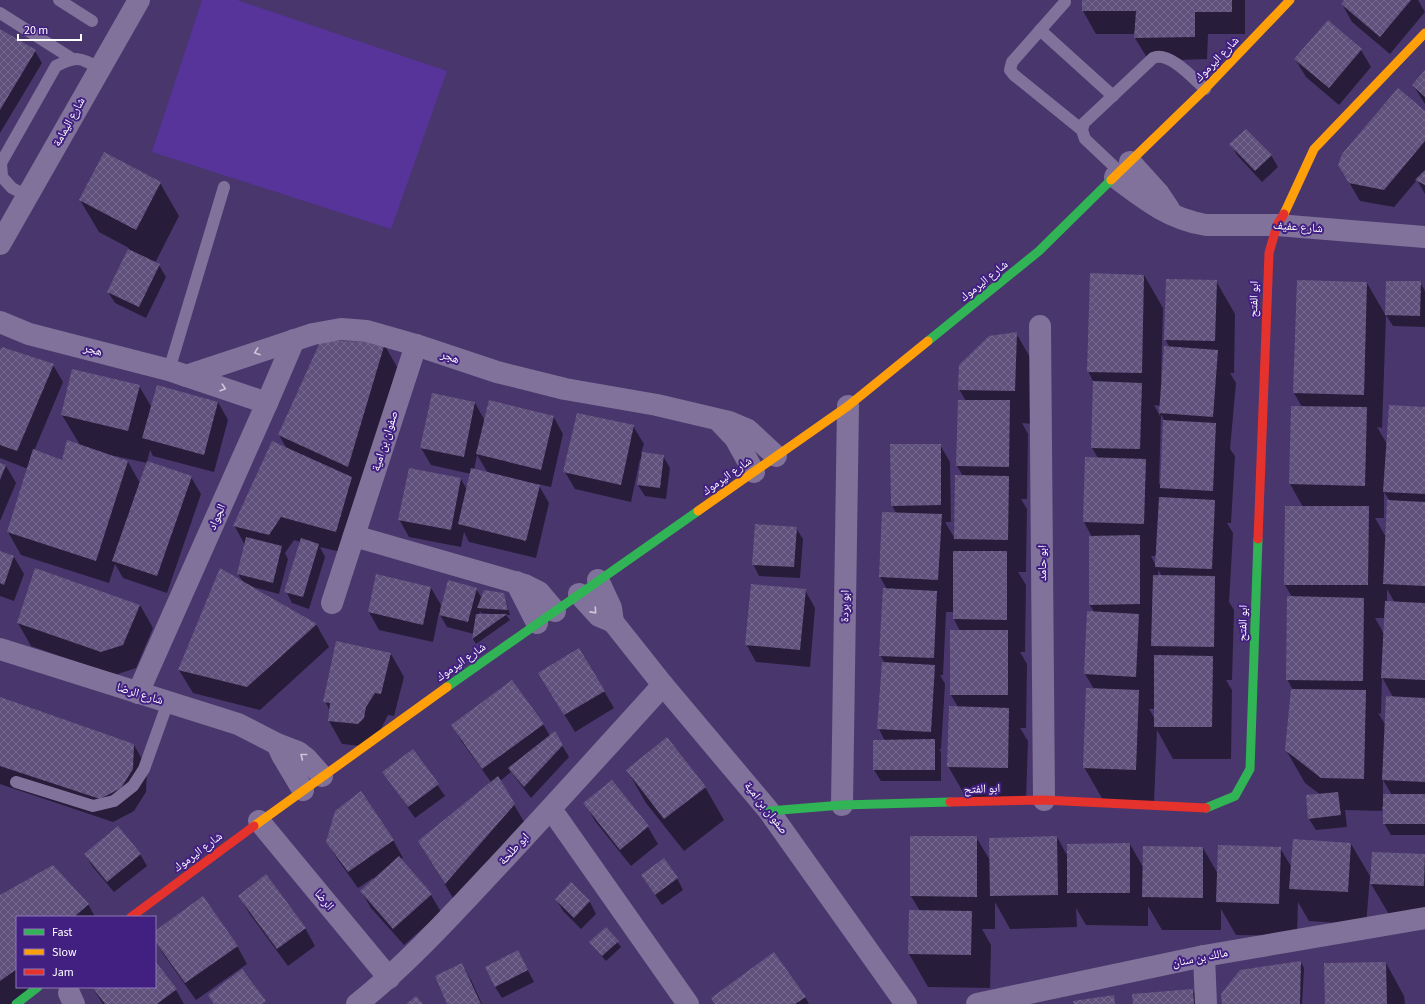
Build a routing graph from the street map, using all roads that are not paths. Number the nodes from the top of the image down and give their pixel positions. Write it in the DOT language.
graph roads {
  1 [pos="59,0"];
  2 [pos="139,0"];
  3 [pos="1290,0"];
  4 [pos="1065,2"];
  5 [pos="0,13"];
  6 [pos="92,21"];
  7 [pos="1040,30"];
  8 [pos="1425,33"];
  9 [pos="71,58"];
  10 [pos="99,68"];
  11 [pos="1205,89"];
  12 [pos="1113,96"];
  13 [pos="1082,130"];
  14 [pos="1122,170"];
  15 [pos="1,176"];
  16 [pos="224,187"];
  17 [pos="28,196"];
  18 [pos="1276,225"];
  19 [pos="1425,237"];
  20 [pos="0,244"];
  21 [pos="0,322"];
  22 [pos="1040,326"];
  23 [pos="294,340"];
  24 [pos="416,345"];
  25 [pos="178,373"];
  26 [pos="268,403"];
  27 [pos="848,406"];
  28 [pos="717,420"];
  29 [pos="776,456"];
  30 [pos="754,472"];
  31 [pos="354,536"];
  32 [pos="598,580"];
  33 [pos="516,582"];
  34 [pos="579,594"];
  35 [pos="332,603"];
  36 [pos="555,611"];
  37 [pos="613,622"];
  38 [pos="536,623"];
  39 [pos="0,649"];
  40 [pos="663,685"];
  41 [pos="138,693"];
  42 [pos="168,702"];
  43 [pos="278,744"];
  44 [pos="322,776"];
  45 [pos="16,782"];
  46 [pos="303,790"];
  47 [pos="1044,800"];
  48 [pos="842,806"];
  49 [pos="551,809"];
  50 [pos="770,811"];
  51 [pos="259,821"];
  52 [pos="132,916"];
  53 [pos="1425,918"];
  54 [pos="1204,956"];
  55 [pos="390,978"];
  56 [pos="37,988"];
  57 [pos="16,1004"];
  58 [pos="356,1004"];
  59 [pos="688,1004"];
  60 [pos="906,1004"];
  61 [pos="977,1004"];
  62 [pos="1206,1004"];
  1 -- 6 [label="lane"];
  2 -- 10 [label="street, شارع اليمامة"];
  3 -- 11 [label="street, شارع اليرموك"];
  4 -- 7 [label="lane"];
  5 -- 9 [label="lane"];
  7 -- 12 [label="lane"];
  7 -- 13 [label="lane"];
  8 -- 18 [label="street, ابو الفتح"];
  9 -- 10 [label="lane"];
  9 -- 15 [label="lane"];
  10 -- 17 [label="street, شارع اليمامة"];
  11 -- 12 [label="lane"];
  11 -- 14 [label="street, شارع اليرموك"];
  12 -- 13 [label="lane"];
  13 -- 14 [label="lane"];
  14 -- 18 [label="street, شارع عفيف"];
  14 -- 27 [label="street, شارع اليرموك"];
  15 -- 17 [label="lane"];
  16 -- 25 [label="lane"];
  17 -- 20 [label="street, شارع اليمامة"];
  18 -- 19 [label="street, شارع عفيف"];
  18 -- 47 [label="street, ابو الفتح"];
  21 -- 25 [label="street, هجر"];
  22 -- 47 [label="street, ابو حامد"];
  23 -- 24 [label="street, هجر"];
  23 -- 25 [label="street, هجر, one-way"];
  23 -- 26 [label="street, الجواد"];
  24 -- 28 [label="street, هجر"];
  24 -- 31 [label="street, صفوان بن امية"];
  25 -- 26 [label="street, هجر, one-way"];
  26 -- 41 [label="street, الجواد"];
  27 -- 29 [label="street, شارع اليرموك"];
  27 -- 48 [label="street, ابو بردة"];
  28 -- 29 [label="street, هجر"];
  28 -- 30 [label="street"];
  29 -- 30 [label="street, شارع اليرموك"];
  30 -- 32 [label="street, شارع اليرموك"];
  31 -- 33 [label="street"];
  31 -- 35 [label="street, صفوان بن امية"];
  32 -- 34 [label="street, شارع اليرموك"];
  32 -- 37 [label="street, صفوان بن امية"];
  33 -- 36 [label="street"];
  33 -- 38 [label="street"];
  34 -- 36 [label="street, شارع اليرموك"];
  34 -- 37 [label="street, صفوان بن امية, one-way"];
  36 -- 38 [label="street, شارع اليرموك"];
  37 -- 40 [label="street, صفوان بن امية"];
  38 -- 44 [label="street, شارع اليرموك"];
  39 -- 41 [label="street, شارع الرضا"];
  40 -- 49 [label="street, ابو طلحة"];
  40 -- 50 [label="street, صفوان بن امية"];
  41 -- 42 [label="street, شارع الرضا"];
  42 -- 43 [label="street, شارع الرضا"];
  42 -- 45 [label="lane"];
  44 -- 43 [label="street, شارع الرضا, one-way"];
  43 -- 46 [label="street"];
  44 -- 46 [label="street, شارع اليرموك"];
  46 -- 51 [label="street, شارع اليرموك"];
  47 -- 48 [label="street, ابو الفتح"];
  48 -- 50 [label="street, ابو الفتح"];
  49 -- 55 [label="street, ابو طلحة"];
  49 -- 59 [label="street"];
  50 -- 60 [label="street, صفوان بن امية"];
  51 -- 52 [label="street, شارع اليرموك"];
  51 -- 55 [label="street, الرضا"];
  53 -- 54 [label="street, مالك بن سنان"];
  54 -- 61 [label="street, مالك بن سنان"];
  54 -- 62 [label="street"];
  55 -- 58 [label="street, ابو طلحة"];
  56 -- 57 [label="street"];
}
